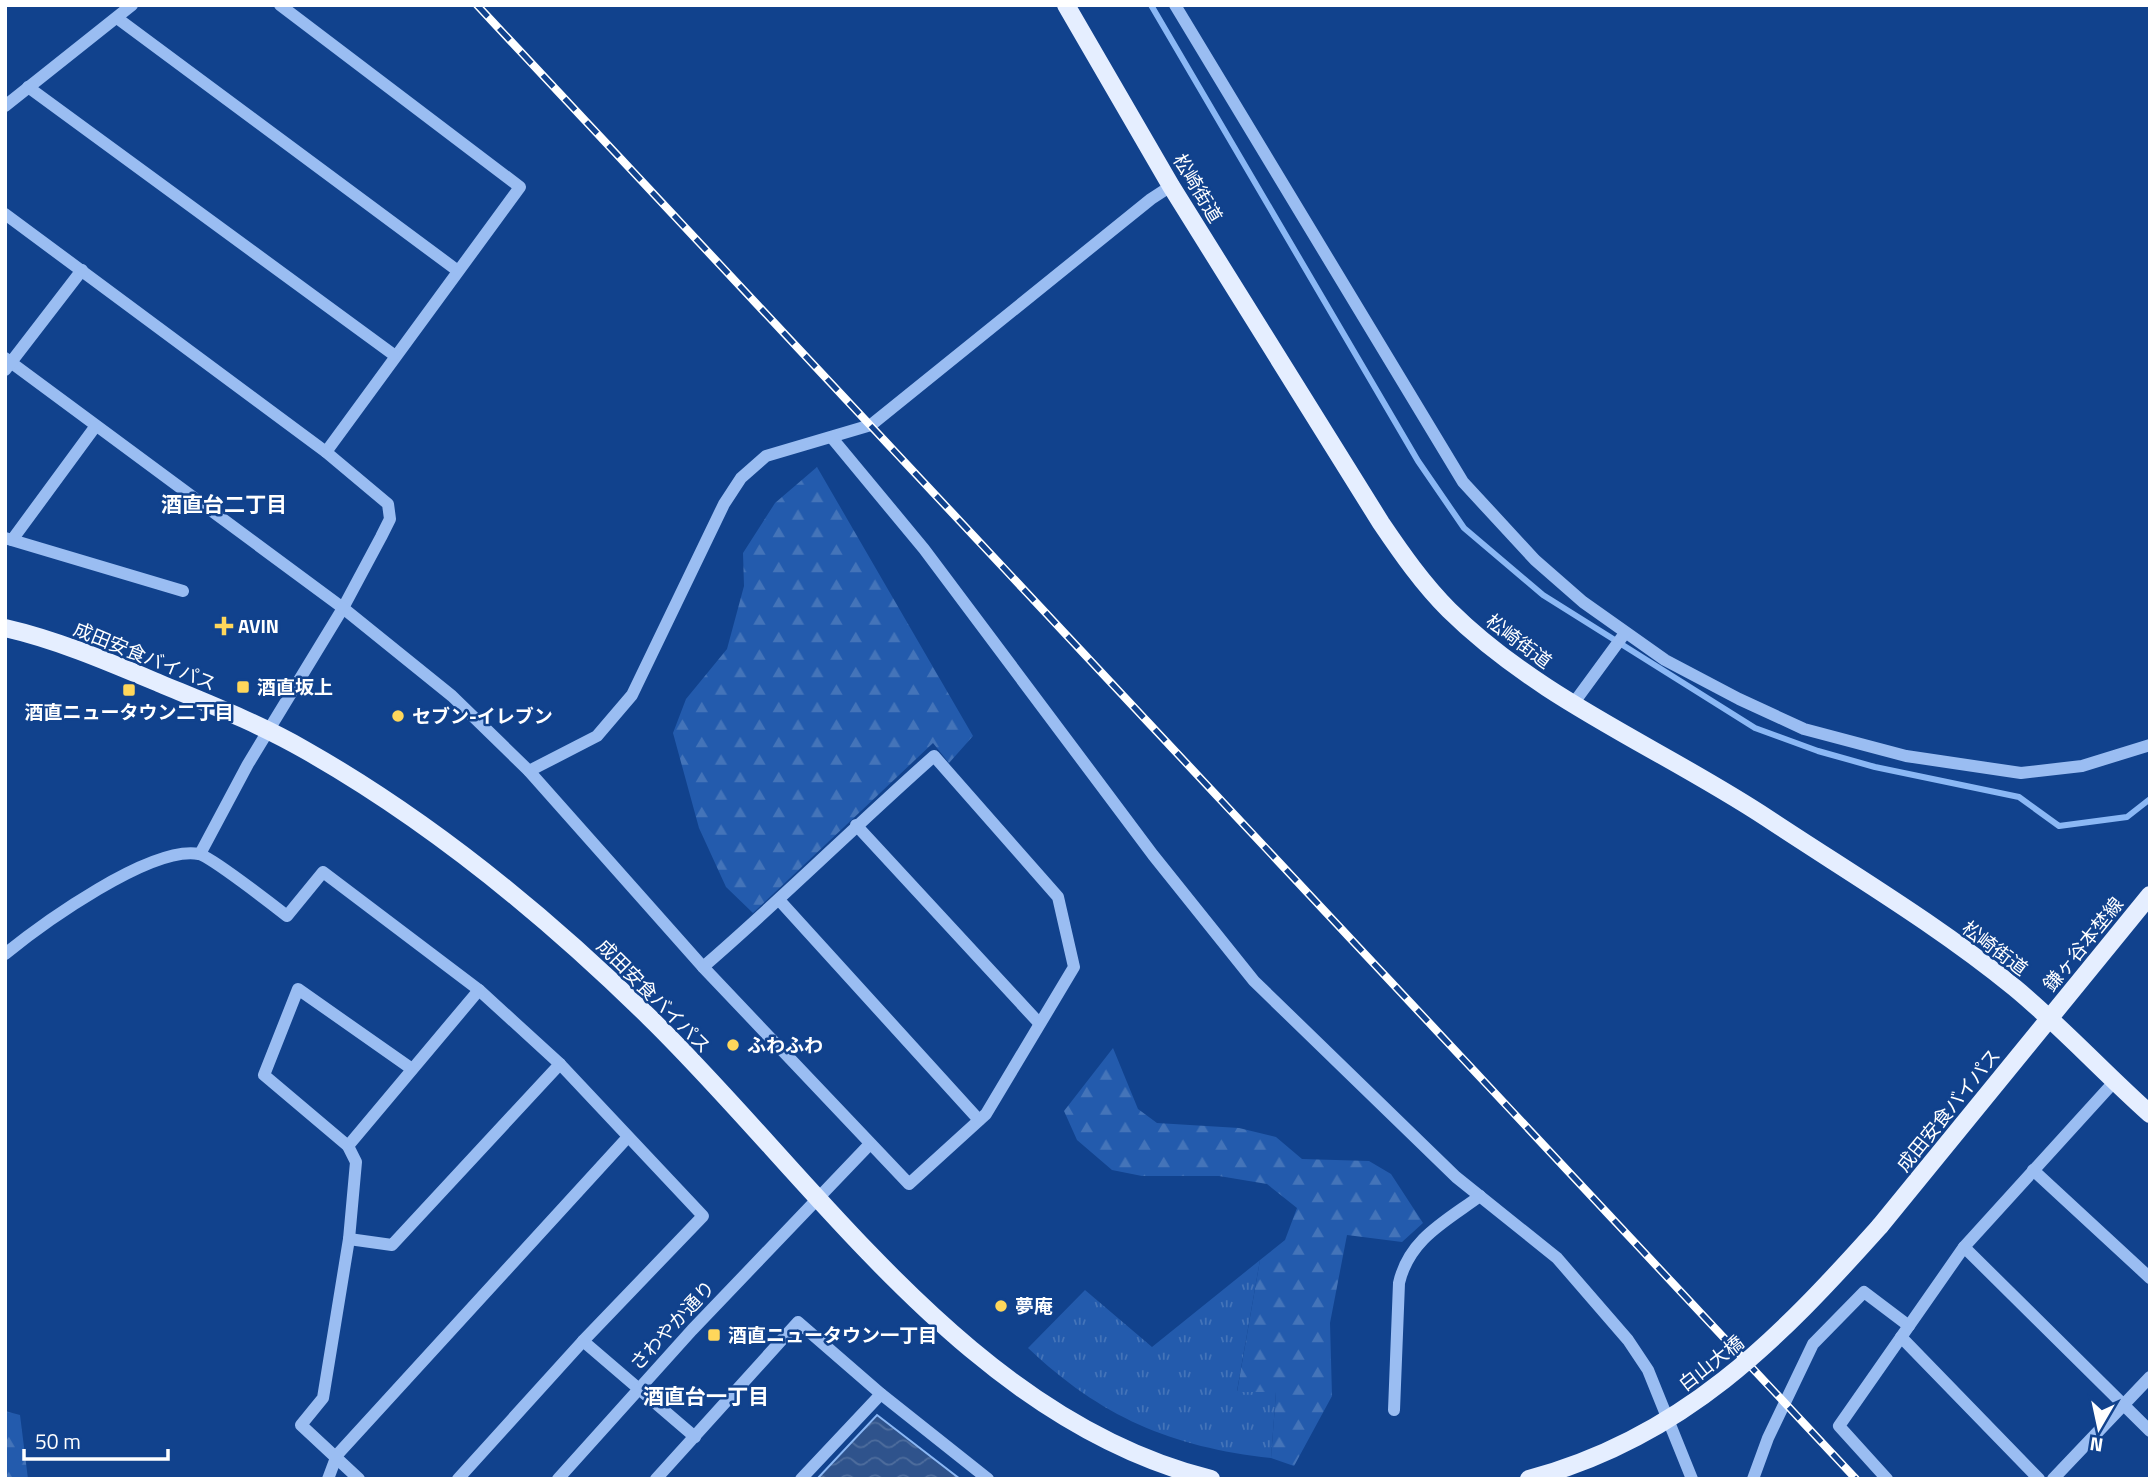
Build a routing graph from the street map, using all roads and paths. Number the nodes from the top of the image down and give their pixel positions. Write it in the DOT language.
graph roads {
  1 [pos="132,5"];
  2 [pos="280,5"];
  3 [pos="1066,5"];
  4 [pos="1175,5"];
  5 [pos="117,18"];
  6 [pos="28,87"];
  7 [pos="5,106"];
  8 [pos="1171,186"];
  9 [pos="5,214"];
  10 [pos="82,270"];
  11 [pos="458,271"];
  12 [pos="394,355"];
  13 [pos="7,364"];
  14 [pos="95,427"];
  15 [pos="832,438"];
  16 [pos="326,452"];
  17 [pos="9,539"];
  18 [pos="183,591"];
  19 [pos="343,608"];
  20 [pos="5,628"];
  21 [pos="1623,635"];
  22 [pos="1573,704"];
  23 [pos="268,733"];
  24 [pos="2150,745"];
  25 [pos="529,771"];
  26 [pos="856,825"];
  27 [pos="200,854"];
  28 [pos="2150,895"];
  29 [pos="779,901"];
  30 [pos="5,954"];
  31 [pos="703,967"];
  32 [pos="479,990"];
  33 [pos="2049,1020"];
  34 [pos="1039,1023"];
  35 [pos="560,1064"];
  36 [pos="412,1069"];
  37 [pos="2114,1082"];
  38 [pos="2150,1114"];
  39 [pos="979,1120"];
  40 [pos="627,1138"];
  41 [pos="869,1145"];
  42 [pos="348,1146"];
  43 [pos="2033,1171"];
  44 [pos="1480,1196"];
  45 [pos="816,1198"];
  46 [pos="1880,1226"];
  47 [pos="349,1239"];
  48 [pos="1964,1248"];
  49 [pos="2150,1278"];
  50 [pos="1905,1332"];
  51 [pos="583,1341"];
  52 [pos="2150,1377"];
  53 [pos="639,1388"];
  54 [pos="881,1394"];
  55 [pos="2122,1405"];
  56 [pos="1394,1410"];
  57 [pos="2150,1431"];
  58 [pos="695,1437"];
  59 [pos="337,1455"];
  60 [pos="328,1479"];
  61 [pos="359,1479"];
  62 [pos="458,1479"];
  63 [pos="558,1479"];
  64 [pos="656,1479"];
  65 [pos="801,1479"];
  66 [pos="988,1479"];
  67 [pos="1212,1479"];
  68 [pos="1530,1479"];
  69 [pos="1692,1479"];
  70 [pos="1753,1479"];
  71 [pos="1887,1479"];
  72 [pos="2039,1479"];
  73 [pos="2053,1479"];
  1 -- 5 [label="street"];
  2 -- 11 [label="street"];
  3 -- 8 [label="main road, 松崎街道"];
  4 -- 21 [label="street"];
  5 -- 6 [label="street"];
  5 -- 11 [label="street"];
  6 -- 7 [label="street"];
  6 -- 12 [label="street"];
  8 -- 15 [label="street"];
  8 -- 22 [label="main road, 松崎街道"];
  9 -- 10 [label="street"];
  10 -- 13 [label="street"];
  10 -- 16 [label="street"];
  11 -- 12 [label="street"];
  12 -- 16 [label="street"];
  13 -- 14 [label="street"];
  14 -- 17 [label="street"];
  14 -- 19 [label="street"];
  15 -- 25 [label="street"];
  15 -- 44 [label="street"];
  16 -- 19 [label="street"];
  17 -- 18 [label="street"];
  19 -- 23 [label="street"];
  19 -- 25 [label="street"];
  20 -- 23 [label="main road, 成田安食バイパス"];
  21 -- 22 [label="street"];
  21 -- 24 [label="street"];
  22 -- 33 [label="main road, 松崎街道"];
  23 -- 27 [label="street"];
  23 -- 45 [label="main road, 成田安食バイパス"];
  25 -- 31 [label="street"];
  26 -- 29 [label="street"];
  26 -- 34 [label="street"];
  26 -- 34 [label="street"];
  27 -- 30 [label="street"];
  27 -- 32 [label="street"];
  28 -- 33 [label="main road, 鎌ヶ谷本埜線"];
  29 -- 31 [label="street"];
  29 -- 39 [label="street"];
  31 -- 41 [label="street"];
  32 -- 35 [label="street"];
  32 -- 36 [label="street"];
  33 -- 37 [label="main road, 松崎街道"];
  33 -- 46 [label="main road, 成田安食バイパス"];
  34 -- 39 [label="street"];
  35 -- 40 [label="street"];
  35 -- 47 [label="street"];
  36 -- 42 [label="street"];
  36 -- 42 [label="street"];
  37 -- 38 [label="main road, 松崎街道"];
  37 -- 43 [label="street"];
  39 -- 41 [label="street"];
  40 -- 51 [label="street"];
  40 -- 59 [label="street"];
  41 -- 45 [label="street, さわやか通り"];
  42 -- 47 [label="street"];
  43 -- 48 [label="street"];
  43 -- 49 [label="street"];
  44 -- 56 [label="street"];
  44 -- 69 [label="street"];
  45 -- 53 [label="street, さわやか通り"];
  45 -- 67 [label="main road, 成田安食バイパス"];
  46 -- 68 [label="main road, 白山大橋, bridge"];
  47 -- 59 [label="street"];
  48 -- 50 [label="street"];
  48 -- 55 [label="street"];
  50 -- 70 [label="street"];
  50 -- 71 [label="street"];
  50 -- 72 [label="street"];
  51 -- 53 [label="street"];
  51 -- 62 [label="street"];
  52 -- 55 [label="street"];
  53 -- 58 [label="street"];
  53 -- 63 [label="street, さわやか通り"];
  54 -- 58 [label="street"];
  54 -- 65 [label="street"];
  54 -- 66 [label="street"];
  55 -- 57 [label="street"];
  55 -- 73 [label="street"];
  58 -- 64 [label="street"];
  59 -- 60 [label="street"];
  59 -- 61 [label="street"];
}
